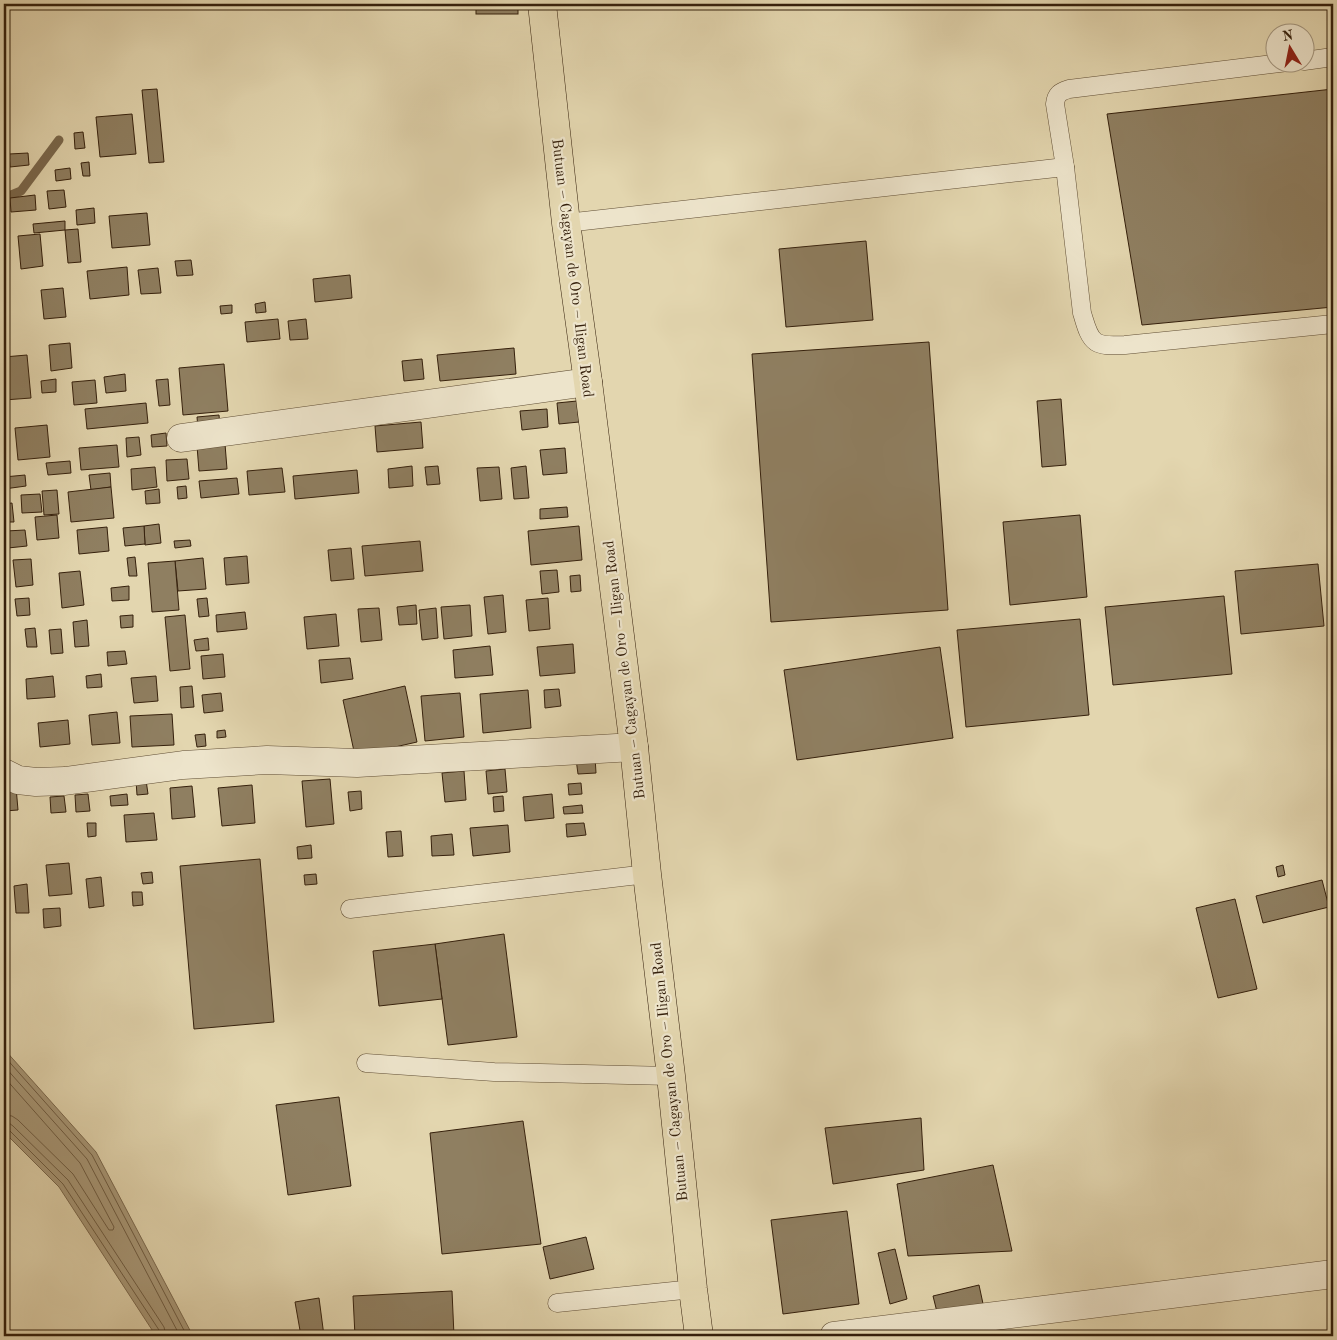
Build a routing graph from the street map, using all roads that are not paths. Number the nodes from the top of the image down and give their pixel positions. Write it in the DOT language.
graph roads {
  1 [pos="542,4"];
  2 [pos="1333,57"];
  3 [pos="1314,59"];
  4 [pos="1264,65"];
  5 [pos="1065,167"];
  6 [pos="566,223"];
  7 [pos="1333,324"];
  8 [pos="588,382"];
  9 [pos="180,438"];
  10 [pos="634,747"];
  11 [pos="4,773"];
  12 [pos="647,874"];
  13 [pos="350,909"];
  14 [pos="366,1063"];
  15 [pos="671,1076"];
  16 [pos="1333,1274"];
  17 [pos="692,1289"];
  18 [pos="557,1303"];
  19 [pos="699,1336"];
  20 [pos="834,1336"];
  1 -- 6 [label="highway, Butuan – Cagayan de Oro – Iligan Road"];
  2 -- 3 [label="lane"];
  4 -- 5 [label="lane"];
  5 -- 6 [label="lane"];
  5 -- 7 [label="lane"];
  6 -- 8 [label="highway, Butuan – Cagayan de Oro – Iligan Road"];
  8 -- 9 [label="street"];
  8 -- 10 [label="highway, Butuan – Cagayan de Oro – Iligan Road"];
  10 -- 11 [label="street"];
  10 -- 12 [label="highway, Butuan – Cagayan de Oro – Iligan Road"];
  12 -- 13 [label="lane"];
  12 -- 15 [label="highway, Butuan – Cagayan de Oro – Iligan Road"];
  14 -- 15 [label="lane"];
  15 -- 17 [label="highway, Butuan – Cagayan de Oro – Iligan Road"];
  16 -- 20 [label="street"];
  17 -- 18 [label="lane"];
  17 -- 19 [label="highway, Butuan – Cagayan de Oro – Iligan Road"];
}
